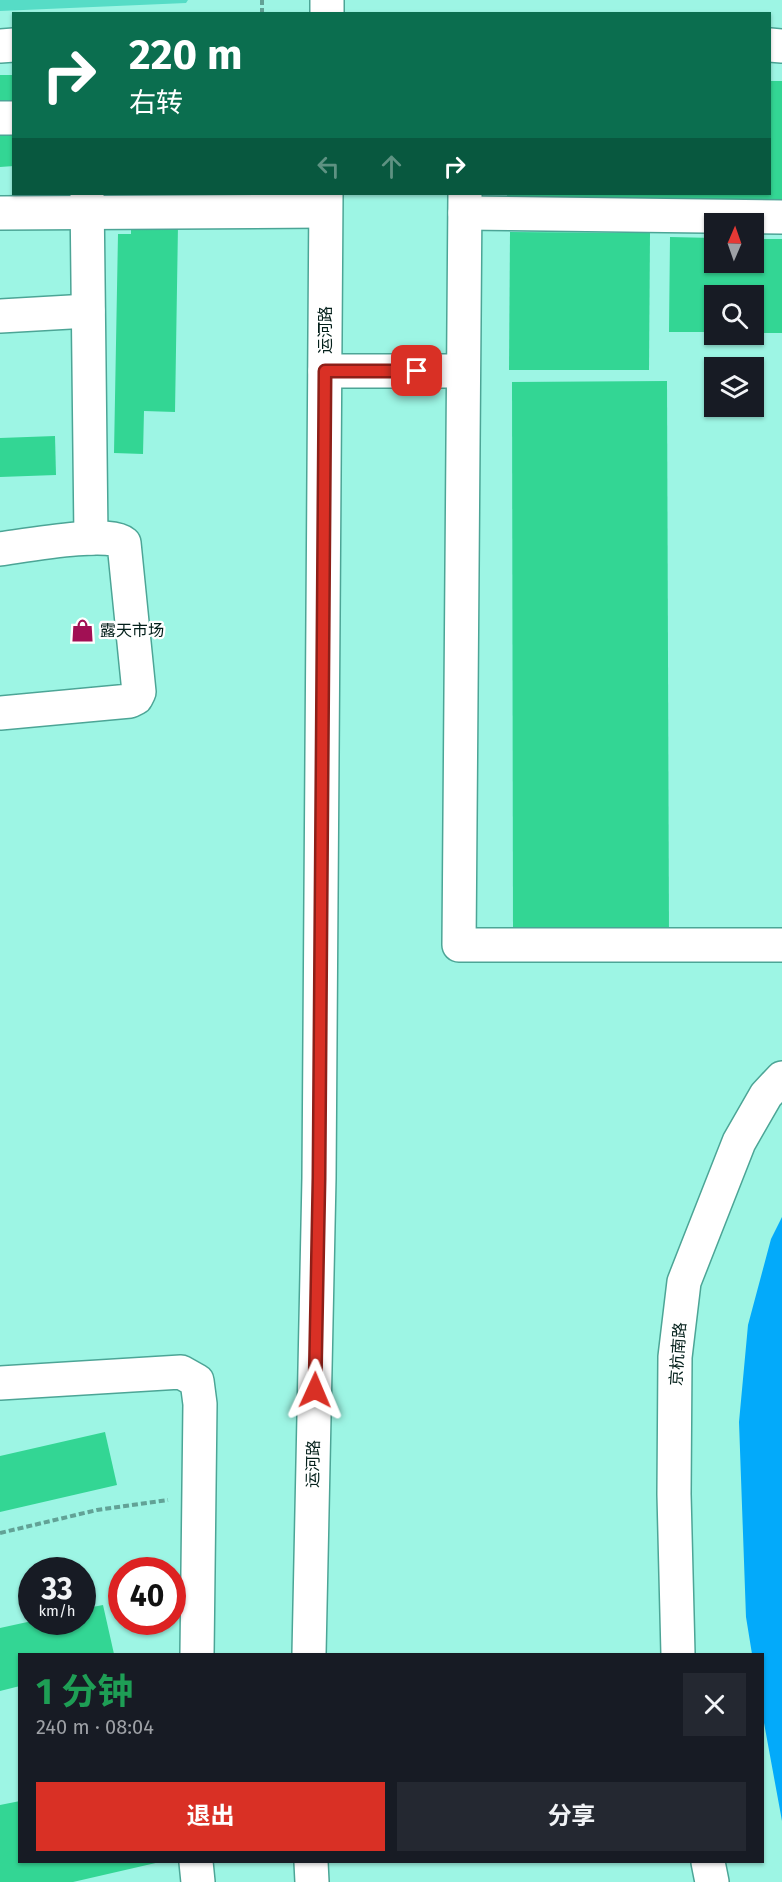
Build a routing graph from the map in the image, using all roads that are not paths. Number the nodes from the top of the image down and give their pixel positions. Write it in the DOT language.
graph roads {
  1 [pos="87,202"];
  2 [pos="326,202"];
  3 [pos="465,203"];
  4 [pos="0,213"];
  5 [pos="782,217"];
  6 [pos="88,311"];
  7 [pos="0,316"];
  8 [pos="325,371"];
  9 [pos="463,371"];
  10 [pos="91,538"];
  11 [pos="0,549"];
  12 [pos="0,713"];
  13 [pos="782,945"];
  14 [pos="782,1078"];
  15 [pos="0,1383"];
  16 [pos="197,1653"];
  17 [pos="309,1653"];
  18 [pos="678,1653"];
  19 [pos="196,1863"];
  20 [pos="311,1863"];
  21 [pos="708,1863"];
  22 [pos="198,1882"];
  23 [pos="312,1882"];
  24 [pos="712,1882"];
  1 -- 2 [label="street"];
  1 -- 4 [label="street"];
  1 -- 6 [label="street"];
  2 -- 8 [label="street, 运河路"];
  3 -- 5 [label="street"];
  3 -- 9 [label="street"];
  6 -- 7 [label="street"];
  6 -- 10 [label="street"];
  8 -- 9 [label="street"];
  8 -- 17 [label="street, 运河路"];
  9 -- 13 [label="street"];
  10 -- 11 [label="street"];
  10 -- 12 [label="street"];
  14 -- 18 [label="street, 京杭南路"];
  15 -- 16 [label="street"];
  19 -- 22 [label="street"];
  20 -- 23 [label="street"];
  21 -- 24 [label="street"];
}
